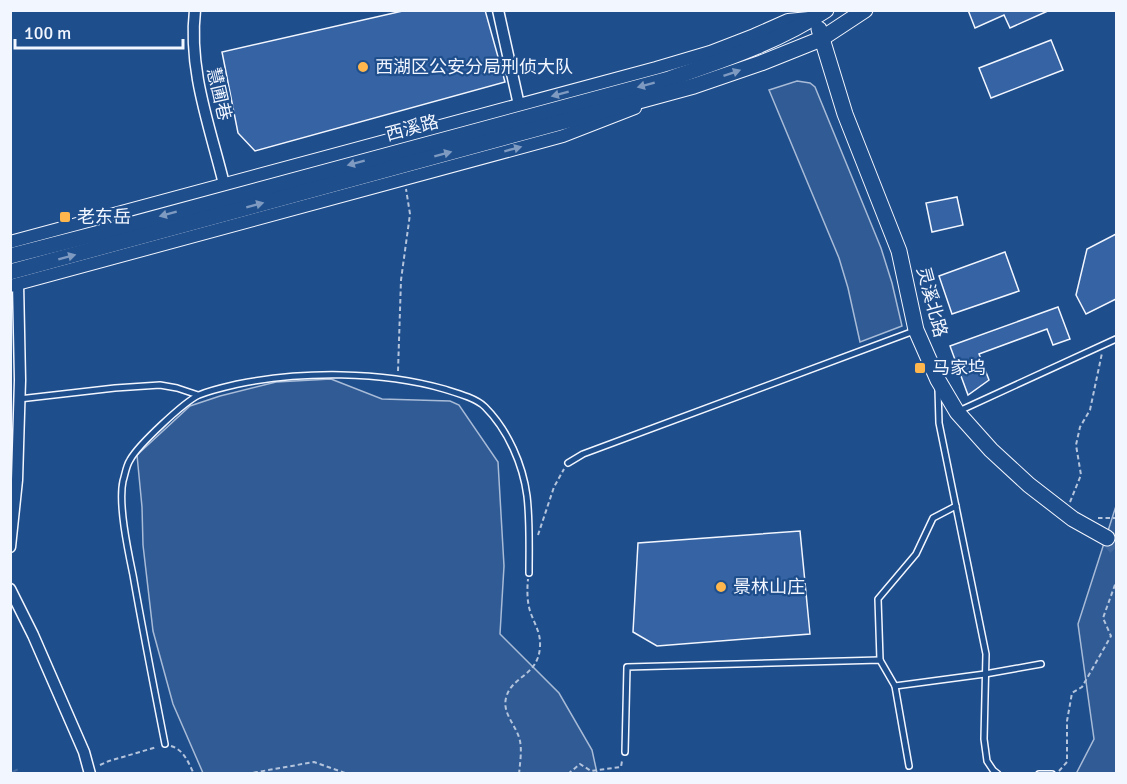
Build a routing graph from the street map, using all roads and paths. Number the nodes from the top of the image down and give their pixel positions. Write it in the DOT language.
graph roads {
  1 [pos="195,10"];
  2 [pos="498,10"];
  3 [pos="865,10"];
  4 [pos="819,13"];
  5 [pos="821,39"];
  6 [pos="694,86"];
  7 [pos="519,105"];
  8 [pos="404,179"];
  9 [pos="224,184"];
  10 [pos="10,242"];
  11 [pos="10,256"];
  12 [pos="13,280"];
  13 [pos="916,330"];
  14 [pos="1116,339"];
  15 [pos="1104,345"];
  16 [pos="398,380"];
  17 [pos="938,380"];
  18 [pos="15,382"];
  19 [pos="198,395"];
  20 [pos="19,400"];
  21 [pos="957,412"];
  22 [pos="568,463"];
  23 [pos="956,506"];
  24 [pos="1066,513"];
  25 [pos="1107,538"];
  26 [pos="535,543"];
  27 [pos="10,547"];
  28 [pos="529,573"];
  29 [pos="1116,582"];
  30 [pos="10,589"];
  31 [pos="880,660"];
  32 [pos="1041,664"];
  33 [pos="985,674"];
  34 [pos="895,686"];
  35 [pos="165,744"];
  36 [pos="625,752"];
  37 [pos="909,766"];
  38 [pos="93,771"];
  39 [pos="194,774"];
  40 [pos="246,774"];
  41 [pos="348,774"];
  42 [pos="519,774"];
  43 [pos="568,774"];
  44 [pos="998,774"];
  45 [pos="1039,774"];
  46 [pos="1052,774"];
  47 [pos="1058,774"];
  1 -- 9 [label="street, 慧圃巷"];
  2 -- 7 [label="street"];
  3 -- 5 [label="main road, 西溪路"];
  4 -- 5 [label="main road, 灵溪北路"];
  4 -- 7 [label="street, 西溪路, one-way"];
  4 -- 11 [label="main road, 西溪路, one-way"];
  6 -- 5 [label="main road, 西溪路, one-way"];
  5 -- 13 [label="main road, 灵溪北路"];
  8 -- 6 [label="street, 西溪路, one-way"];
  12 -- 6 [label="main road, 西溪路, one-way"];
  7 -- 9 [label="street, 西溪路"];
  8 -- 12 [label="street, 西溪路"];
  8 -- 16 [label="path"];
  9 -- 10 [label="street, 西溪路"];
  12 -- 18 [label="street"];
  13 -- 17 [label="main road, 灵溪北路"];
  13 -- 22 [label="lane"];
  14 -- 15 [label="lane"];
  15 -- 21 [label="lane"];
  15 -- 24 [label="path"];
  16 -- 19 [label="lane"];
  16 -- 28 [label="lane"];
  17 -- 21 [label="main road, 灵溪北路"];
  17 -- 23 [label="lane"];
  18 -- 20 [label="street"];
  19 -- 20 [label="lane"];
  19 -- 35 [label="lane"];
  20 -- 27 [label="street"];
  21 -- 24 [label="main road, 灵溪北路"];
  22 -- 26 [label="path"];
  23 -- 31 [label="lane"];
  23 -- 33 [label="lane"];
  24 -- 25 [label="main road, 灵溪北路"];
  28 -- 42 [label="path"];
  29 -- 47 [label="path"];
  30 -- 38 [label="street"];
  31 -- 34 [label="lane"];
  31 -- 36 [label="lane"];
  32 -- 33 [label="lane"];
  33 -- 34 [label="lane"];
  33 -- 44 [label="lane"];
  34 -- 37 [label="lane"];
  35 -- 38 [label="path"];
  35 -- 39 [label="path"];
  36 -- 43 [label="path"];
  40 -- 41 [label="path"];
  45 -- 46 [label="lane"];
}
